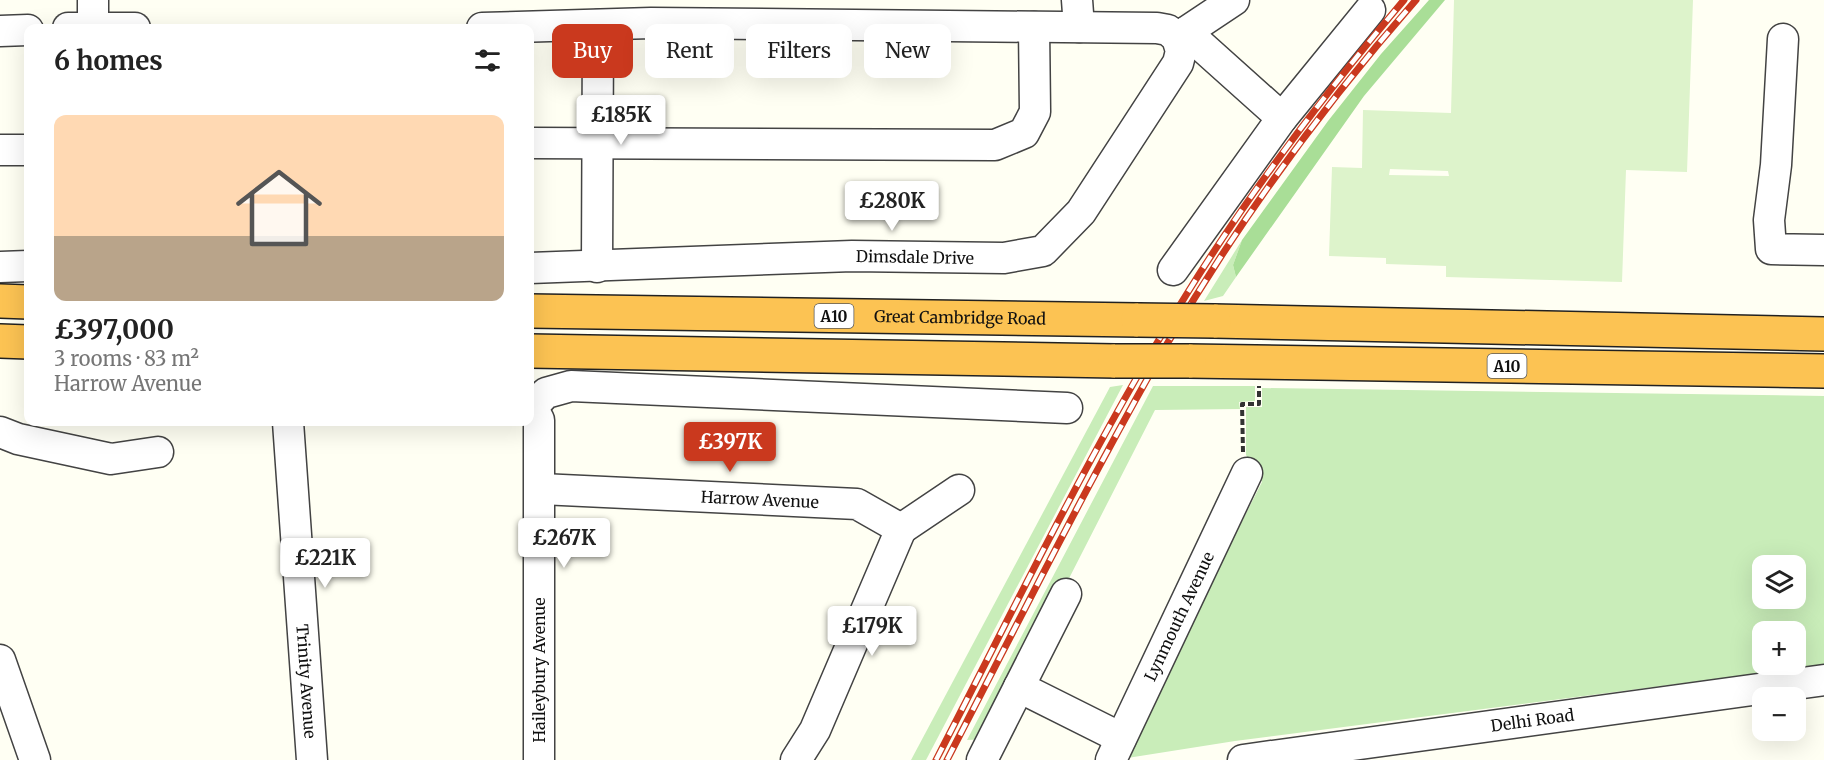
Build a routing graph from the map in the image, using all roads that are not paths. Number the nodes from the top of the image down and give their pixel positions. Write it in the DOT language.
graph roads {
  1 [pos="1234,0"];
  2 [pos="1370,10"];
  3 [pos="651,11"];
  4 [pos="1078,14"];
  5 [pos="85,19"];
  6 [pos="113,24"];
  7 [pos="602,24"];
  8 [pos="552,26"];
  9 [pos="534,27"];
  10 [pos="1034,27"];
  11 [pos="24,30"];
  12 [pos="0,31"];
  13 [pos="1181,35"];
  14 [pos="1783,39"];
  15 [pos="598,78"];
  16 [pos="1282,118"];
  17 [pos="534,143"];
  18 [pos="597,143"];
  19 [pos="0,150"];
  20 [pos="24,150"];
  21 [pos="1824,250"];
  22 [pos="24,266"];
  23 [pos="0,267"];
  24 [pos="597,267"];
  25 [pos="534,268"];
  26 [pos="1173,270"];
  27 [pos="0,301"];
  28 [pos="24,302"];
  29 [pos="534,311"];
  30 [pos="1824,334"];
  31 [pos="0,341"];
  32 [pos="24,342"];
  33 [pos="534,351"];
  34 [pos="1824,371"];
  35 [pos="534,403"];
  36 [pos="1067,408"];
  37 [pos="534,411"];
  38 [pos="288,426"];
  39 [pos="0,432"];
  40 [pos="158,452"];
  41 [pos="1247,473"];
  42 [pos="541,489"];
  43 [pos="959,490"];
  44 [pos="901,529"];
  45 [pos="1066,594"];
  46 [pos="0,660"];
  47 [pos="1824,680"];
  48 [pos="1019,687"];
  49 [pos="1116,749"];
  50 [pos="35,760"];
  51 [pos="312,760"];
  52 [pos="539,760"];
  53 [pos="796,760"];
  54 [pos="982,760"];
  55 [pos="1243,760"];
  1 -- 13 [label="street"];
  2 -- 16 [label="street"];
  3 -- 7 [label="street"];
  3 -- 10 [label="street"];
  4 -- 10 [label="street"];
  4 -- 13 [label="street"];
  5 -- 6 [label="street"];
  8 -- 9 [label="street"];
  10 -- 18 [label="street"];
  11 -- 12 [label="street"];
  13 -- 16 [label="street"];
  13 -- 24 [label="street, Dimsdale Drive"];
  14 -- 21 [label="street"];
  15 -- 18 [label="street"];
  16 -- 26 [label="street"];
  17 -- 18 [label="street"];
  18 -- 24 [label="street"];
  19 -- 20 [label="street"];
  22 -- 23 [label="street"];
  24 -- 25 [label="street, Dimsdale Drive"];
  27 -- 28 [label="highway"];
  29 -- 30 [label="highway, Great Cambridge Road / A10, bridge"];
  31 -- 32 [label="highway"];
  33 -- 34 [label="highway, A10, bridge"];
  35 -- 36 [label="street"];
  37 -- 42 [label="street, Haileybury Avenue"];
  38 -- 51 [label="street, Trinity Avenue"];
  39 -- 40 [label="street"];
  41 -- 49 [label="street, Lynmouth Avenue"];
  42 -- 44 [label="street, Harrow Avenue"];
  42 -- 52 [label="street, Haileybury Avenue"];
  43 -- 44 [label="street"];
  44 -- 53 [label="street"];
  45 -- 48 [label="street"];
  46 -- 50 [label="street"];
  47 -- 55 [label="street, Delhi Road"];
  48 -- 49 [label="street"];
  48 -- 54 [label="street"];
}
